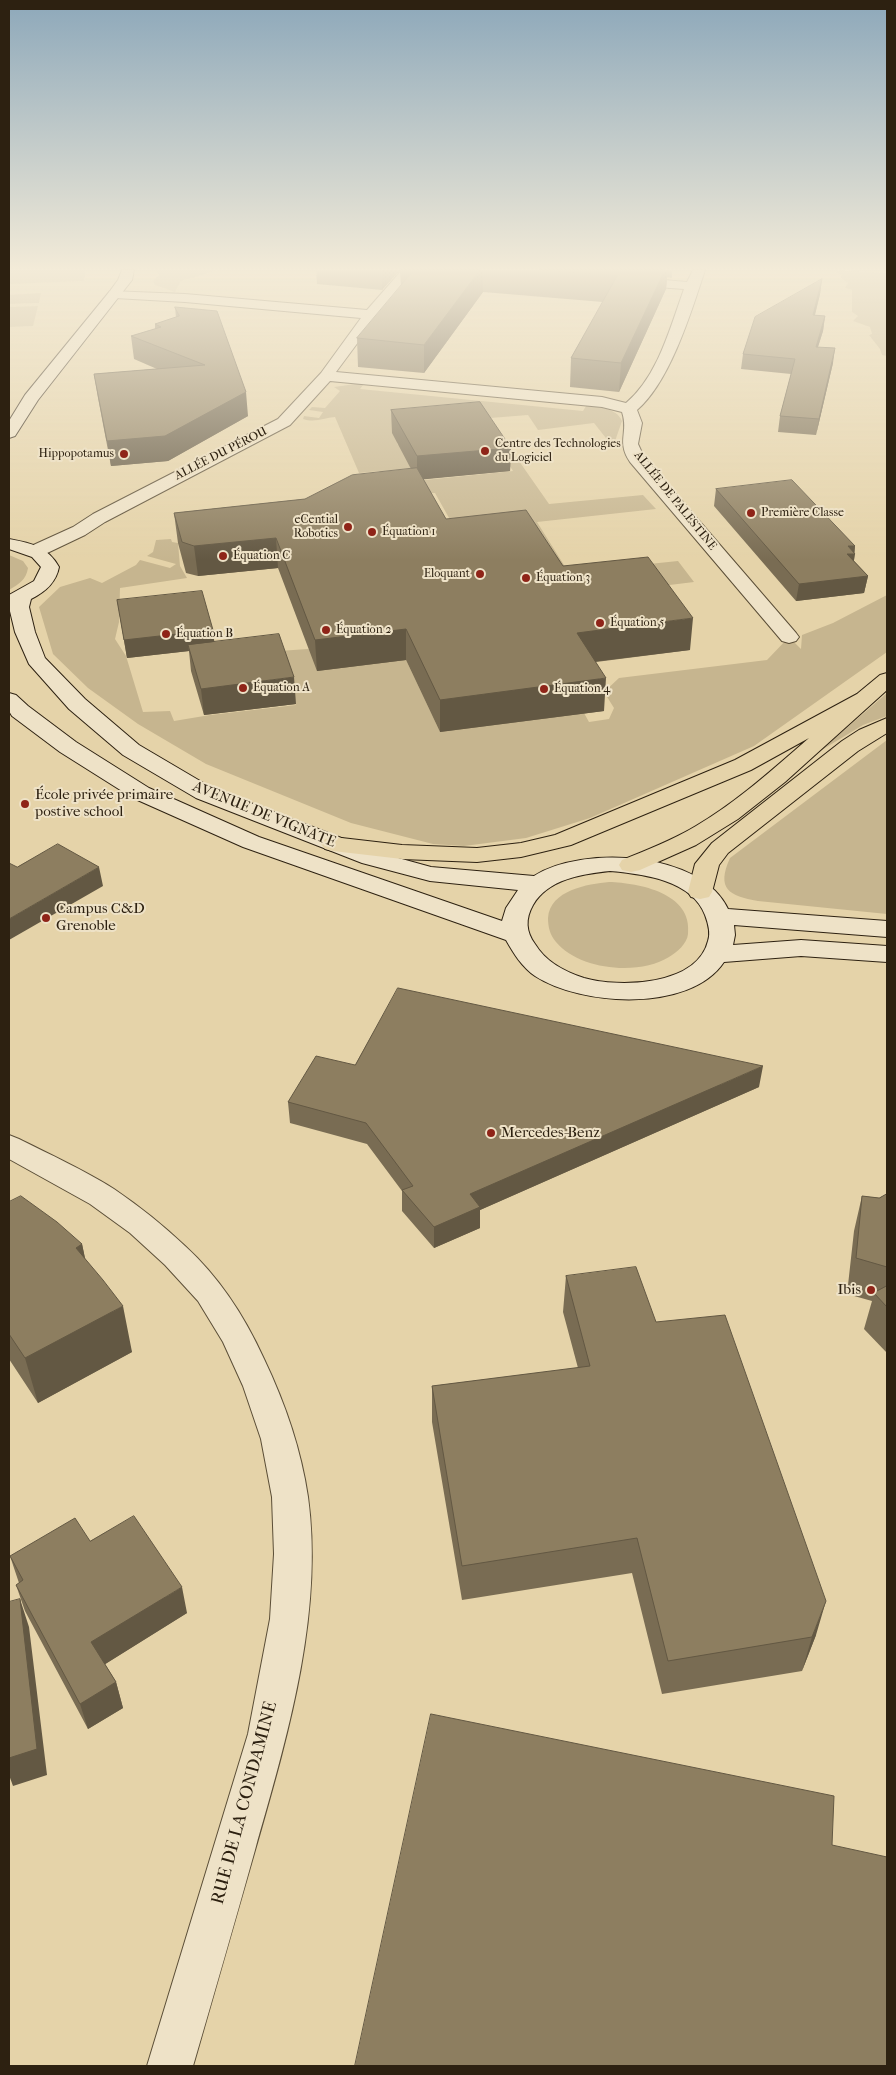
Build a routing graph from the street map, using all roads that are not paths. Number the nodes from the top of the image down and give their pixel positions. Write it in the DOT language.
graph roads {
  1 [pos="56,367"];
  2 [pos="333,367"];
  3 [pos="661,367"];
  4 [pos="326,376"];
  5 [pos="629,409"];
  6 [pos="9,433"];
  7 [pos="9,544"];
  8 [pos="36,551"];
  9 [pos="15,599"];
  10 [pos="789,638"];
  11 [pos="887,679"];
  12 [pos="9,699"];
  13 [pos="864,699"];
  14 [pos="887,726"];
  15 [pos="333,844"];
  16 [pos="630,865"];
  17 [pos="539,884"];
  18 [pos="700,892"];
  19 [pos="719,916"];
  20 [pos="887,929"];
  21 [pos="516,935"];
  22 [pos="717,954"];
  23 [pos="887,954"];
  24 [pos="9,1146"];
  25 [pos="170,2066"];
  1 -- 6 [label="street"];
  2 -- 4 [label="street, ALLÉE DU PÉROU"];
  3 -- 5 [label="street"];
  4 -- 5 [label="street"];
  4 -- 8 [label="street, ALLÉE DU PÉROU"];
  5 -- 10 [label="street, ALLÉE DE PALESTINE"];
  7 -- 8 [label="street"];
  8 -- 9 [label="street"];
  9 -- 15 [label="street, AVENUE DE VIGNATE"];
  11 -- 13 [label="highway"];
  12 -- 21 [label="street, AVENUE DE VIGNATE"];
  13 -- 15 [label="highway"];
  13 -- 16 [label="highway"];
  14 -- 18 [label="highway"];
  15 -- 17 [label="street, AVENUE DE VIGNATE"];
  16 -- 17 [label="street"];
  16 -- 18 [label="street"];
  17 -- 21 [label="street"];
  18 -- 19 [label="street"];
  19 -- 20 [label="street"];
  19 -- 22 [label="street"];
  21 -- 22 [label="street"];
  22 -- 23 [label="street"];
  24 -- 25 [label="street, RUE DE LA CONDAMINE"];
}
